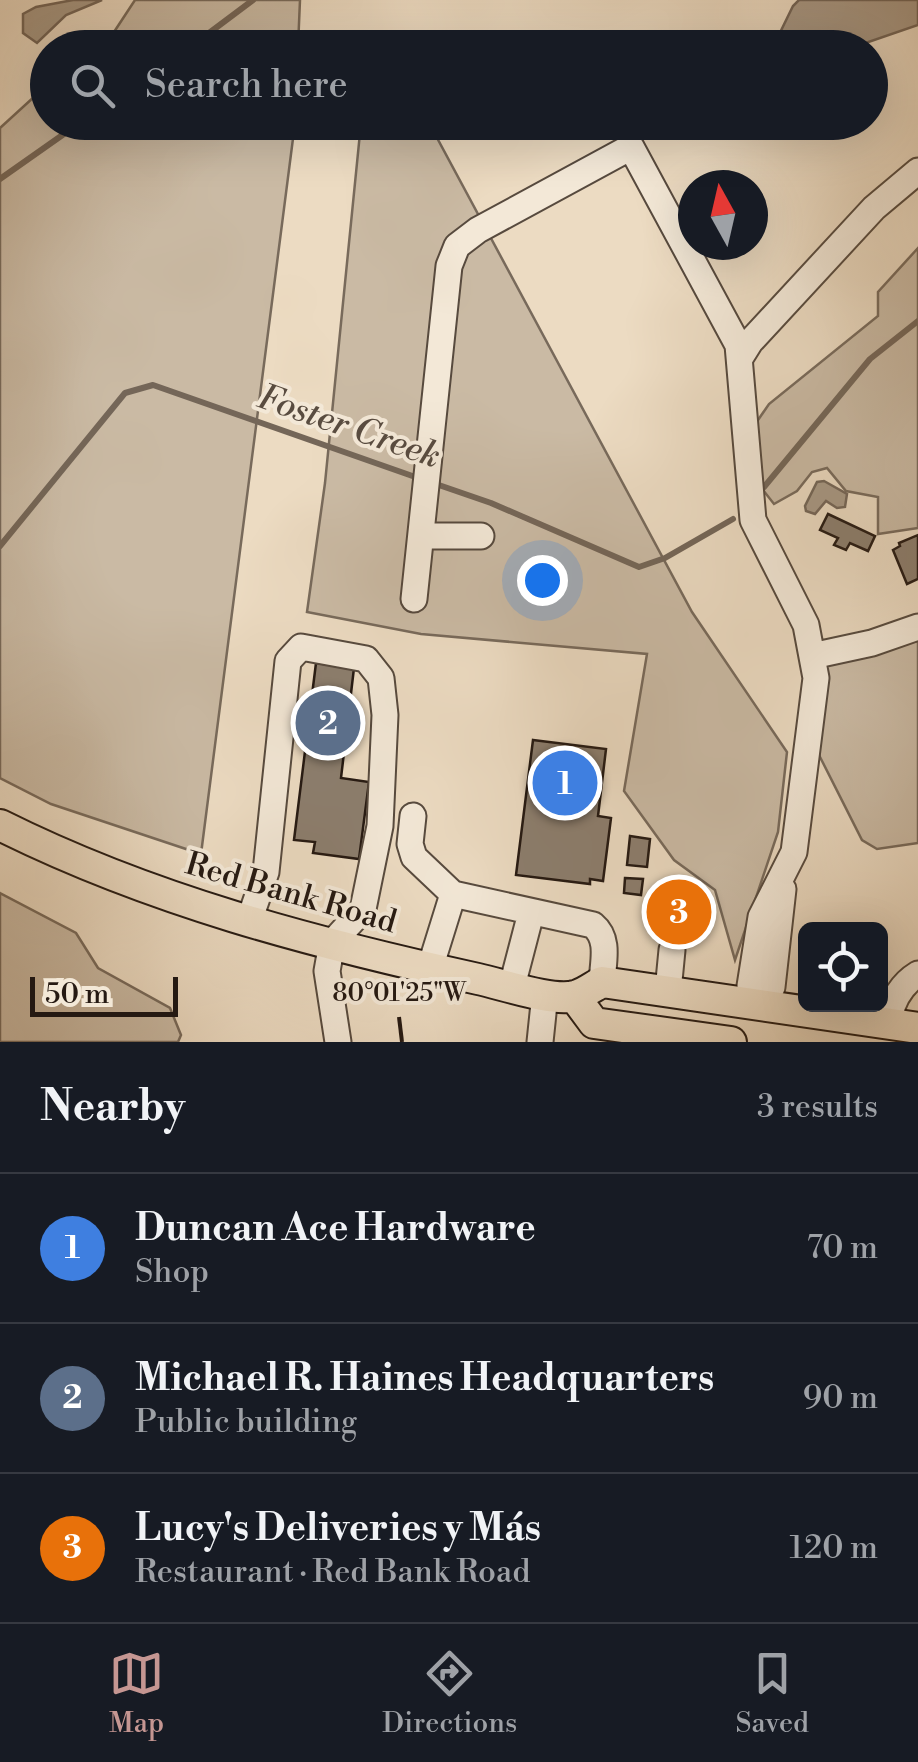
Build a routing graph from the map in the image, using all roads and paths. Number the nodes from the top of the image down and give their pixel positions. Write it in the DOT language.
graph roads {
  1 [pos="918,171"];
  2 [pos="740,358"];
  3 [pos="420,536"];
  4 [pos="482,536"];
  5 [pos="414,599"];
  6 [pos="918,626"];
  7 [pos="812,656"];
  8 [pos="413,816"];
  9 [pos="0,825"];
  10 [pos="452,894"];
  11 [pos="531,913"];
  12 [pos="249,921"];
  13 [pos="332,943"];
  14 [pos="672,950"];
  15 [pos="430,968"];
  16 [pos="918,974"];
  17 [pos="602,982"];
  18 [pos="512,986"];
  19 [pos="668,992"];
  20 [pos="560,995"];
  21 [pos="757,1003"];
  22 [pos="903,1026"];
  23 [pos="726,1041"];
  24 [pos="338,1042"];
  25 [pos="540,1042"];
  1 -- 2 [label="street"];
  2 -- 3 [label="street"];
  2 -- 7 [label="street"];
  3 -- 4 [label="street"];
  3 -- 5 [label="street"];
  6 -- 7 [label="street"];
  7 -- 21 [label="street"];
  8 -- 10 [label="street"];
  9 -- 12 [label="main road, Red Bank Road"];
  10 -- 11 [label="street"];
  10 -- 15 [label="street"];
  11 -- 17 [label="street"];
  11 -- 18 [label="street"];
  12 -- 13 [label="main road, Red Bank Road"];
  12 -- 13 [label="street"];
  13 -- 15 [label="main road, Red Bank Road"];
  13 -- 24 [label="street"];
  14 -- 19 [label="street"];
  15 -- 18 [label="main road, Red Bank Road"];
  16 -- 22 [label="street"];
  17 -- 19 [label="main road"];
  17 -- 20 [label="main road"];
  18 -- 20 [label="main road, Red Bank Road"];
  19 -- 21 [label="main road"];
  20 -- 23 [label="main road, Red Bank Road"];
  20 -- 25 [label="street"];
  21 -- 22 [label="main road"];
  21 -- 23 [label="main road"];
}
